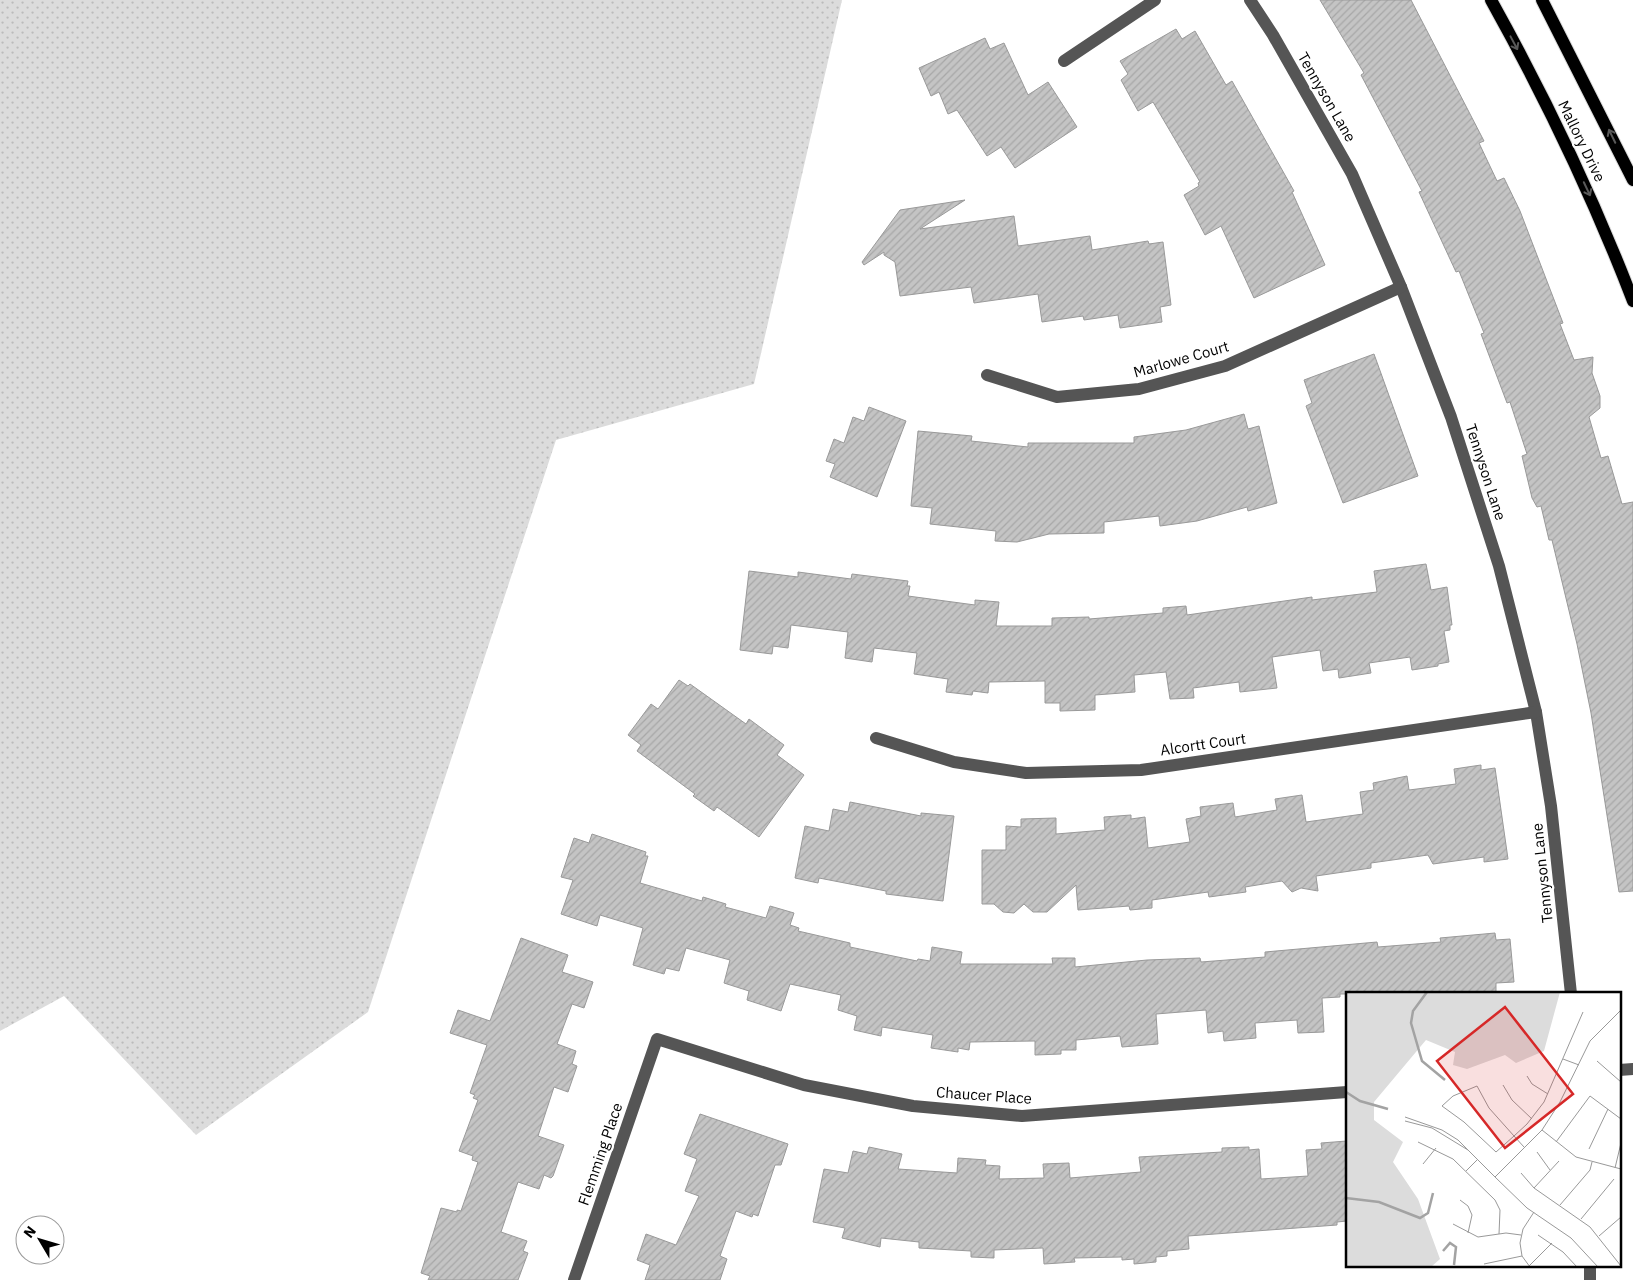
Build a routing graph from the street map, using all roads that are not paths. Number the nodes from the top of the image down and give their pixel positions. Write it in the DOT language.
graph roads {
  1 [pos="1155,0"];
  2 [pos="1250,0"];
  3 [pos="1492,0"];
  4 [pos="1542,0"];
  5 [pos="1064,61"];
  6 [pos="1633,180"];
  7 [pos="1401,287"];
  8 [pos="1633,301"];
  9 [pos="988,375"];
  10 [pos="1536,712"];
  11 [pos="876,738"];
  12 [pos="1571,992"];
  13 [pos="657,1039"];
  14 [pos="1633,1069"];
  15 [pos="1620,1070"];
  16 [pos="1346,1092"];
  17 [pos="574,1280"];
  1 -- 5 [label="street"];
  2 -- 7 [label="street, Tennyson Lane"];
  3 -- 8 [label="main road, Mallory Drive, one-way"];
  6 -- 4 [label="main road, one-way"];
  7 -- 9 [label="street, Marlowe Court"];
  7 -- 10 [label="street, Tennyson Lane"];
  10 -- 11 [label="street, Alcortt Court"];
  10 -- 12 [label="street, Tennyson Lane"];
  13 -- 16 [label="street, Chaucer Place"];
  13 -- 17 [label="street, Flemming Place"];
  14 -- 15 [label="street"];
}
